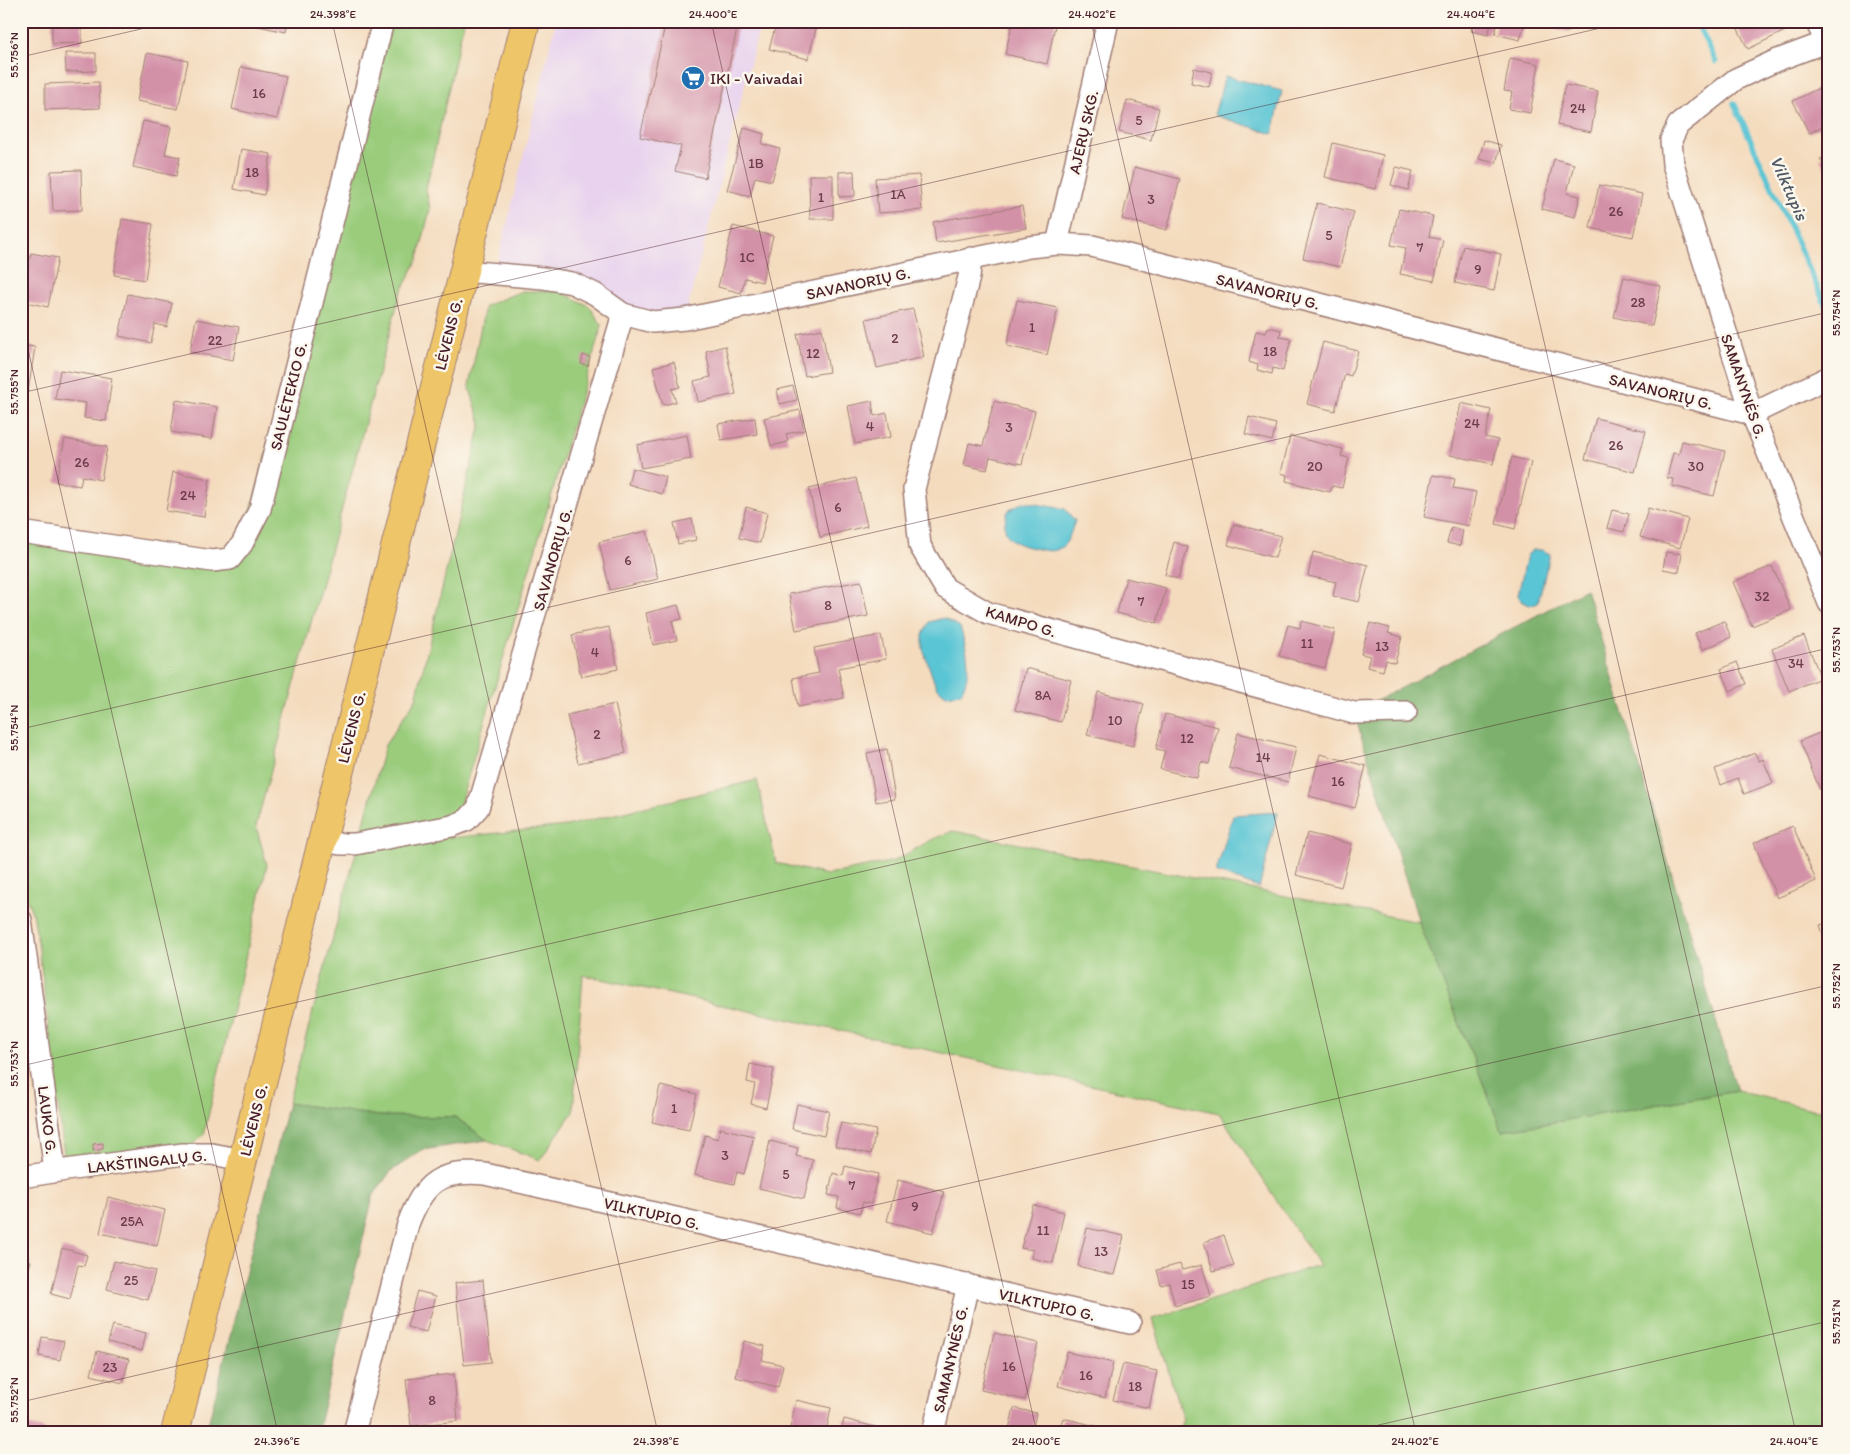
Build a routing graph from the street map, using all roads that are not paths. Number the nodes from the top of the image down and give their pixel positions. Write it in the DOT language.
graph roads {
  1 [pos="383,21"];
  2 [pos="526,21"];
  3 [pos="1108,21"];
  4 [pos="1816,21"];
  5 [pos="1827,42"];
  6 [pos="1057,244"];
  7 [pos="971,258"];
  8 [pos="464,271"];
  9 [pos="623,314"];
  10 [pos="1829,377"];
  11 [pos="1752,414"];
  12 [pos="21,532"];
  13 [pos="1829,603"];
  14 [pos="1406,712"];
  15 [pos="322,841"];
  16 [pos="21,920"];
  17 [pos="243,1160"];
  18 [pos="55,1172"];
  19 [pos="21,1177"];
  20 [pos="968,1285"];
  21 [pos="1130,1323"];
  22 [pos="175,1433"];
  23 [pos="354,1433"];
  24 [pos="933,1433"];
  1 -- 12 [label="street, SAULĖTEKIO G."];
  2 -- 8 [label="main road, LĖVENS G."];
  3 -- 6 [label="street, AJERŲ SKG."];
  4 -- 5 [label="street"];
  5 -- 11 [label="street, SAMANYNĖS G."];
  6 -- 7 [label="street, SAVANORIŲ G."];
  6 -- 11 [label="street, SAVANORIŲ G."];
  7 -- 9 [label="street, SAVANORIŲ G."];
  7 -- 14 [label="street, KAMPO G."];
  8 -- 9 [label="street"];
  8 -- 15 [label="main road, LĖVENS G."];
  9 -- 15 [label="street, SAVANORIŲ G."];
  10 -- 11 [label="street"];
  11 -- 13 [label="street, SAMANYNĖS G."];
  15 -- 17 [label="main road, LĖVENS G."];
  16 -- 18 [label="street, LAUKO G."];
  17 -- 18 [label="street, LAKŠTINGALŲ G."];
  17 -- 22 [label="main road, LĖVENS G."];
  18 -- 19 [label="street, LAKŠTINGALŲ G."];
  20 -- 21 [label="street, VILKTUPIO G."];
  20 -- 23 [label="street, VILKTUPIO G."];
  20 -- 24 [label="street, SAMANYNĖS G."];
}
